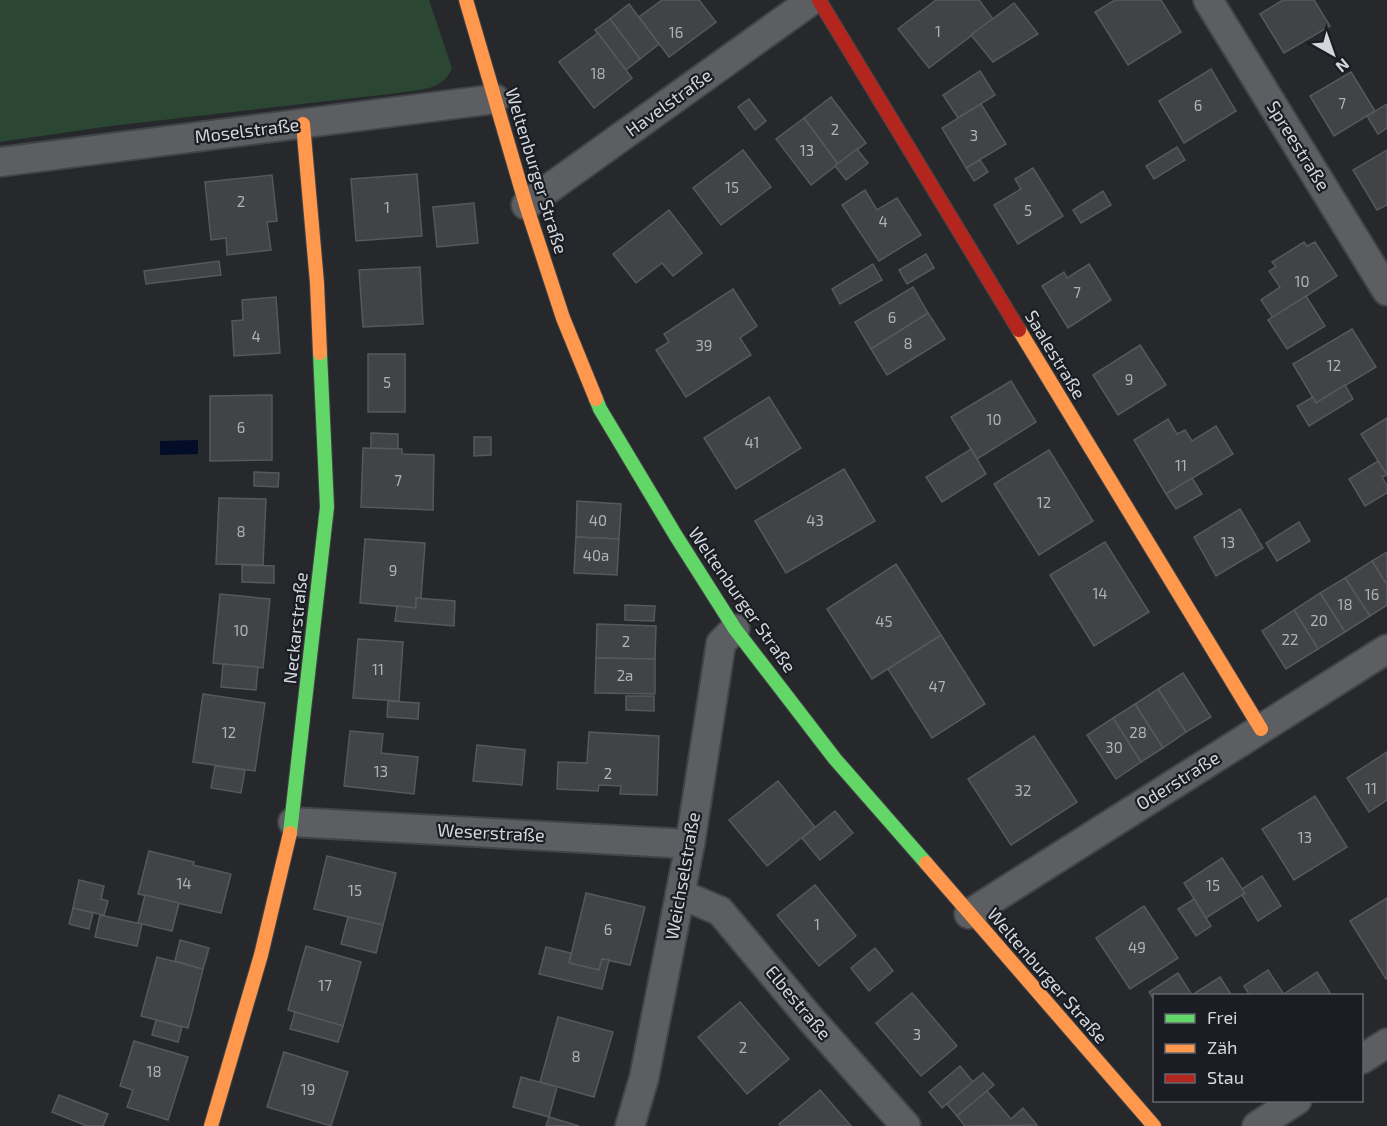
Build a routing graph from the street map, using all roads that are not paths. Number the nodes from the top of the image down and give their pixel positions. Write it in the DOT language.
graph roads {
  1 [pos="466,0"];
  2 [pos="812,0"];
  3 [pos="819,0"];
  4 [pos="1208,0"];
  5 [pos="495,99"];
  6 [pos="303,124"];
  7 [pos="0,162"];
  8 [pos="526,205"];
  9 [pos="1387,291"];
  10 [pos="735,629"];
  11 [pos="1387,649"];
  12 [pos="1261,729"];
  13 [pos="293,822"];
  14 [pos="690,844"];
  15 [pos="680,894"];
  16 [pos="969,914"];
  17 [pos="1387,1043"];
  18 [pos="1363,1058"];
  19 [pos="1295,1102"];
  20 [pos="211,1126"];
  21 [pos="630,1126"];
  22 [pos="906,1126"];
  23 [pos="1154,1126"];
  24 [pos="1257,1126"];
  1 -- 5 [label="street, Weltenburger Straße"];
  2 -- 8 [label="street, Havelstraße"];
  3 -- 12 [label="street, Saalestraße"];
  4 -- 9 [label="street, Spreestraße"];
  5 -- 6 [label="street, Moselstraße"];
  5 -- 8 [label="street, Weltenburger Straße"];
  6 -- 7 [label="street, Moselstraße"];
  6 -- 13 [label="street, Neckarstraße"];
  8 -- 10 [label="street, Weltenburger Straße"];
  10 -- 14 [label="street, Weichselstraße"];
  10 -- 16 [label="street, Weltenburger Straße"];
  11 -- 12 [label="street, Oderstraße"];
  12 -- 16 [label="street, Oderstraße"];
  13 -- 14 [label="street, Weserstraße"];
  13 -- 20 [label="street, Neckarstraße"];
  14 -- 15 [label="street, Weichselstraße"];
  15 -- 21 [label="street, Weichselstraße"];
  15 -- 22 [label="street, Elbestraße"];
  16 -- 23 [label="street, Weltenburger Straße"];
  17 -- 18 [label="street"];
  19 -- 24 [label="street"];
}
